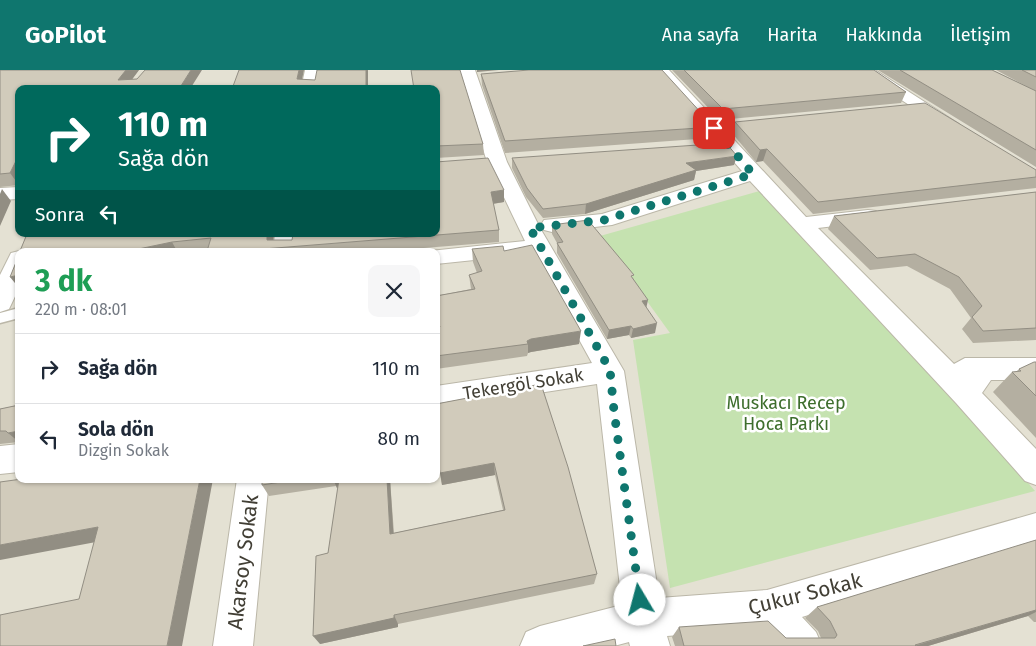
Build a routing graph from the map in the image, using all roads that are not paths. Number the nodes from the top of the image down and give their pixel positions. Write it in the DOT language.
graph roads {
  1 [pos="313,70"];
  2 [pos="661,70"];
  3 [pos="864,70"];
  4 [pos="475,75"];
  5 [pos="311,85"];
  6 [pos="922,106"];
  7 [pos="893,110"];
  8 [pos="963,132"];
  9 [pos="753,174"];
  10 [pos="15,193"];
  11 [pos="0,194"];
  12 [pos="889,213"];
  13 [pos="800,224"];
  14 [pos="535,237"];
  15 [pos="440,256"];
  16 [pos="15,268"];
  17 [pos="0,303"];
  18 [pos="15,314"];
  19 [pos="0,318"];
  20 [pos="938,366"];
  21 [pos="1036,369"];
  22 [pos="610,370"];
  23 [pos="982,370"];
  24 [pos="966,395"];
  25 [pos="440,397"];
  26 [pos="15,458"];
  27 [pos="0,460"];
  28 [pos="1036,471"];
  29 [pos="253,483"];
  30 [pos="1036,529"];
  31 [pos="767,609"];
  32 [pos="646,633"];
  33 [pos="233,646"];
  34 [pos="540,646"];
  35 [pos="802,646"];
  1 -- 5 [label="street"];
  2 -- 9 [label="street"];
  3 -- 6 [label="street"];
  4 -- 14 [label="street"];
  6 -- 7 [label="street"];
  6 -- 8 [label="street"];
  9 -- 13 [label="street"];
  9 -- 14 [label="street"];
  10 -- 11 [label="street"];
  12 -- 13 [label="street"];
  13 -- 20 [label="street"];
  14 -- 15 [label="street"];
  14 -- 22 [label="street"];
  16 -- 17 [label="street"];
  18 -- 19 [label="lane"];
  20 -- 23 [label="street"];
  20 -- 24 [label="street"];
  21 -- 23 [label="street"];
  22 -- 25 [label="street, Tekergöl Sokak"];
  22 -- 32 [label="street"];
  23 -- 24 [label="street"];
  24 -- 28 [label="street"];
  26 -- 27 [label="street"];
  29 -- 33 [label="street, Akarsoy Sokak"];
  30 -- 31 [label="street, Çukur Sokak"];
  31 -- 32 [label="street, Çukur Sokak"];
  31 -- 35 [label="street"];
  32 -- 34 [label="street, Çukur Sokak"];
}
